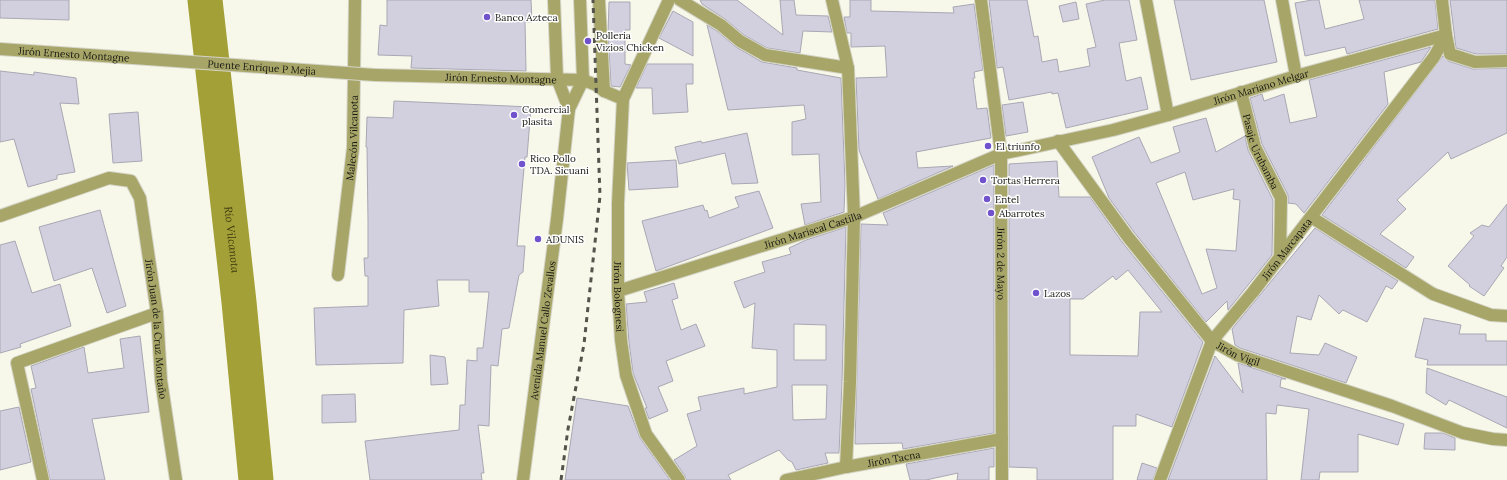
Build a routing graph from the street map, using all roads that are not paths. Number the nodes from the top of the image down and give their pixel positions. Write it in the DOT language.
graph roads {
  1 [pos="355,0"];
  2 [pos="554,0"];
  3 [pos="580,0"];
  4 [pos="599,0"];
  5 [pos="669,0"];
  6 [pos="680,0"];
  7 [pos="832,0"];
  8 [pos="981,0"];
  9 [pos="1146,0"];
  10 [pos="1282,0"];
  11 [pos="1442,0"];
  12 [pos="1446,35"];
  13 [pos="0,49"];
  14 [pos="148,59"];
  15 [pos="1507,61"];
  16 [pos="848,68"];
  17 [pos="375,75"];
  18 [pos="1296,76"];
  19 [pos="557,78"];
  20 [pos="583,80"];
  21 [pos="604,91"];
  22 [pos="1241,92"];
  23 [pos="622,99"];
  24 [pos="569,109"];
  25 [pos="1168,116"];
  26 [pos="1058,141"];
  27 [pos="1001,154"];
  28 [pos="0,216"];
  29 [pos="854,217"];
  30 [pos="1312,217"];
  31 [pos="1280,258"];
  32 [pos="338,275"];
  33 [pos="618,290"];
  34 [pos="156,313"];
  35 [pos="1507,316"];
  36 [pos="1212,341"];
  37 [pos="1002,439"];
  38 [pos="1507,440"];
  39 [pos="846,466"];
  40 [pos="43,480"];
  41 [pos="176,480"];
  42 [pos="523,480"];
  43 [pos="679,480"];
  44 [pos="786,480"];
  45 [pos="1002,480"];
  46 [pos="1160,480"];
  1 -- 32 [label="street, Malecón Vilcanota"];
  2 -- 19 [label="street, Avenida Manuel Callo Zevallos"];
  3 -- 20 [label="street, Avenida Manuel Callo Zevallos"];
  4 -- 21 [label="street"];
  5 -- 23 [label="street"];
  6 -- 16 [label="street"];
  7 -- 16 [label="street"];
  8 -- 27 [label="street, Jirón 2 de Mayo"];
  9 -- 25 [label="street"];
  10 -- 18 [label="street"];
  11 -- 12 [label="street"];
  12 -- 15 [label="street"];
  12 -- 18 [label="street, Jirón Mariano Melgar"];
  12 -- 30 [label="street, Jirón Marcapata"];
  13 -- 14 [label="street, Jirón Ernesto Montagne"];
  14 -- 17 [label="street, Puente Enrique P Mejia, bridge"];
  16 -- 29 [label="street"];
  17 -- 19 [label="street, Jirón Ernesto Montagne"];
  18 -- 22 [label="street, Jirón Mariano Melgar"];
  19 -- 20 [label="street, Jirón Ernesto Montagne"];
  19 -- 24 [label="street, Avenida Manuel Callo Zevallos"];
  20 -- 21 [label="street, Jirón Ernesto Montagne"];
  20 -- 24 [label="street, Avenida Manuel Callo Zevallos"];
  21 -- 23 [label="street, Jirón Ernesto Montagne"];
  22 -- 25 [label="street, Jirón Mariano Melgar"];
  22 -- 31 [label="street, Pasaje Urubamba"];
  23 -- 33 [label="street, Jirón Bolognesi"];
  24 -- 42 [label="street, Avenida Manuel Callo Zevallos"];
  25 -- 26 [label="street, Jirón Mariano Melgar"];
  26 -- 27 [label="street, Jirón Mariano Melgar"];
  26 -- 36 [label="street, Jirón Vigil"];
  27 -- 29 [label="street, Jirón Mariscal Castilla"];
  27 -- 37 [label="street, Jirón 2 de Mayo"];
  28 -- 34 [label="street, Jirón Juan de la Cruz Montaño"];
  29 -- 33 [label="street, Jirón Mariscal Castilla"];
  29 -- 39 [label="street"];
  30 -- 31 [label="street, Jirón Marcapata"];
  30 -- 35 [label="street"];
  31 -- 36 [label="street, Jirón Marcapata"];
  33 -- 43 [label="street, Jirón Bolognesi"];
  34 -- 40 [label="street"];
  34 -- 41 [label="street, Jirón Juan de la Cruz Montaño"];
  36 -- 38 [label="street, Jirón Vigil"];
  36 -- 46 [label="street, Jirón Marcapata"];
  37 -- 39 [label="street, Jirón Tacna"];
  37 -- 45 [label="street, Jirón 2 de Mayo"];
  39 -- 44 [label="street, Jirón Tacna"];
}
